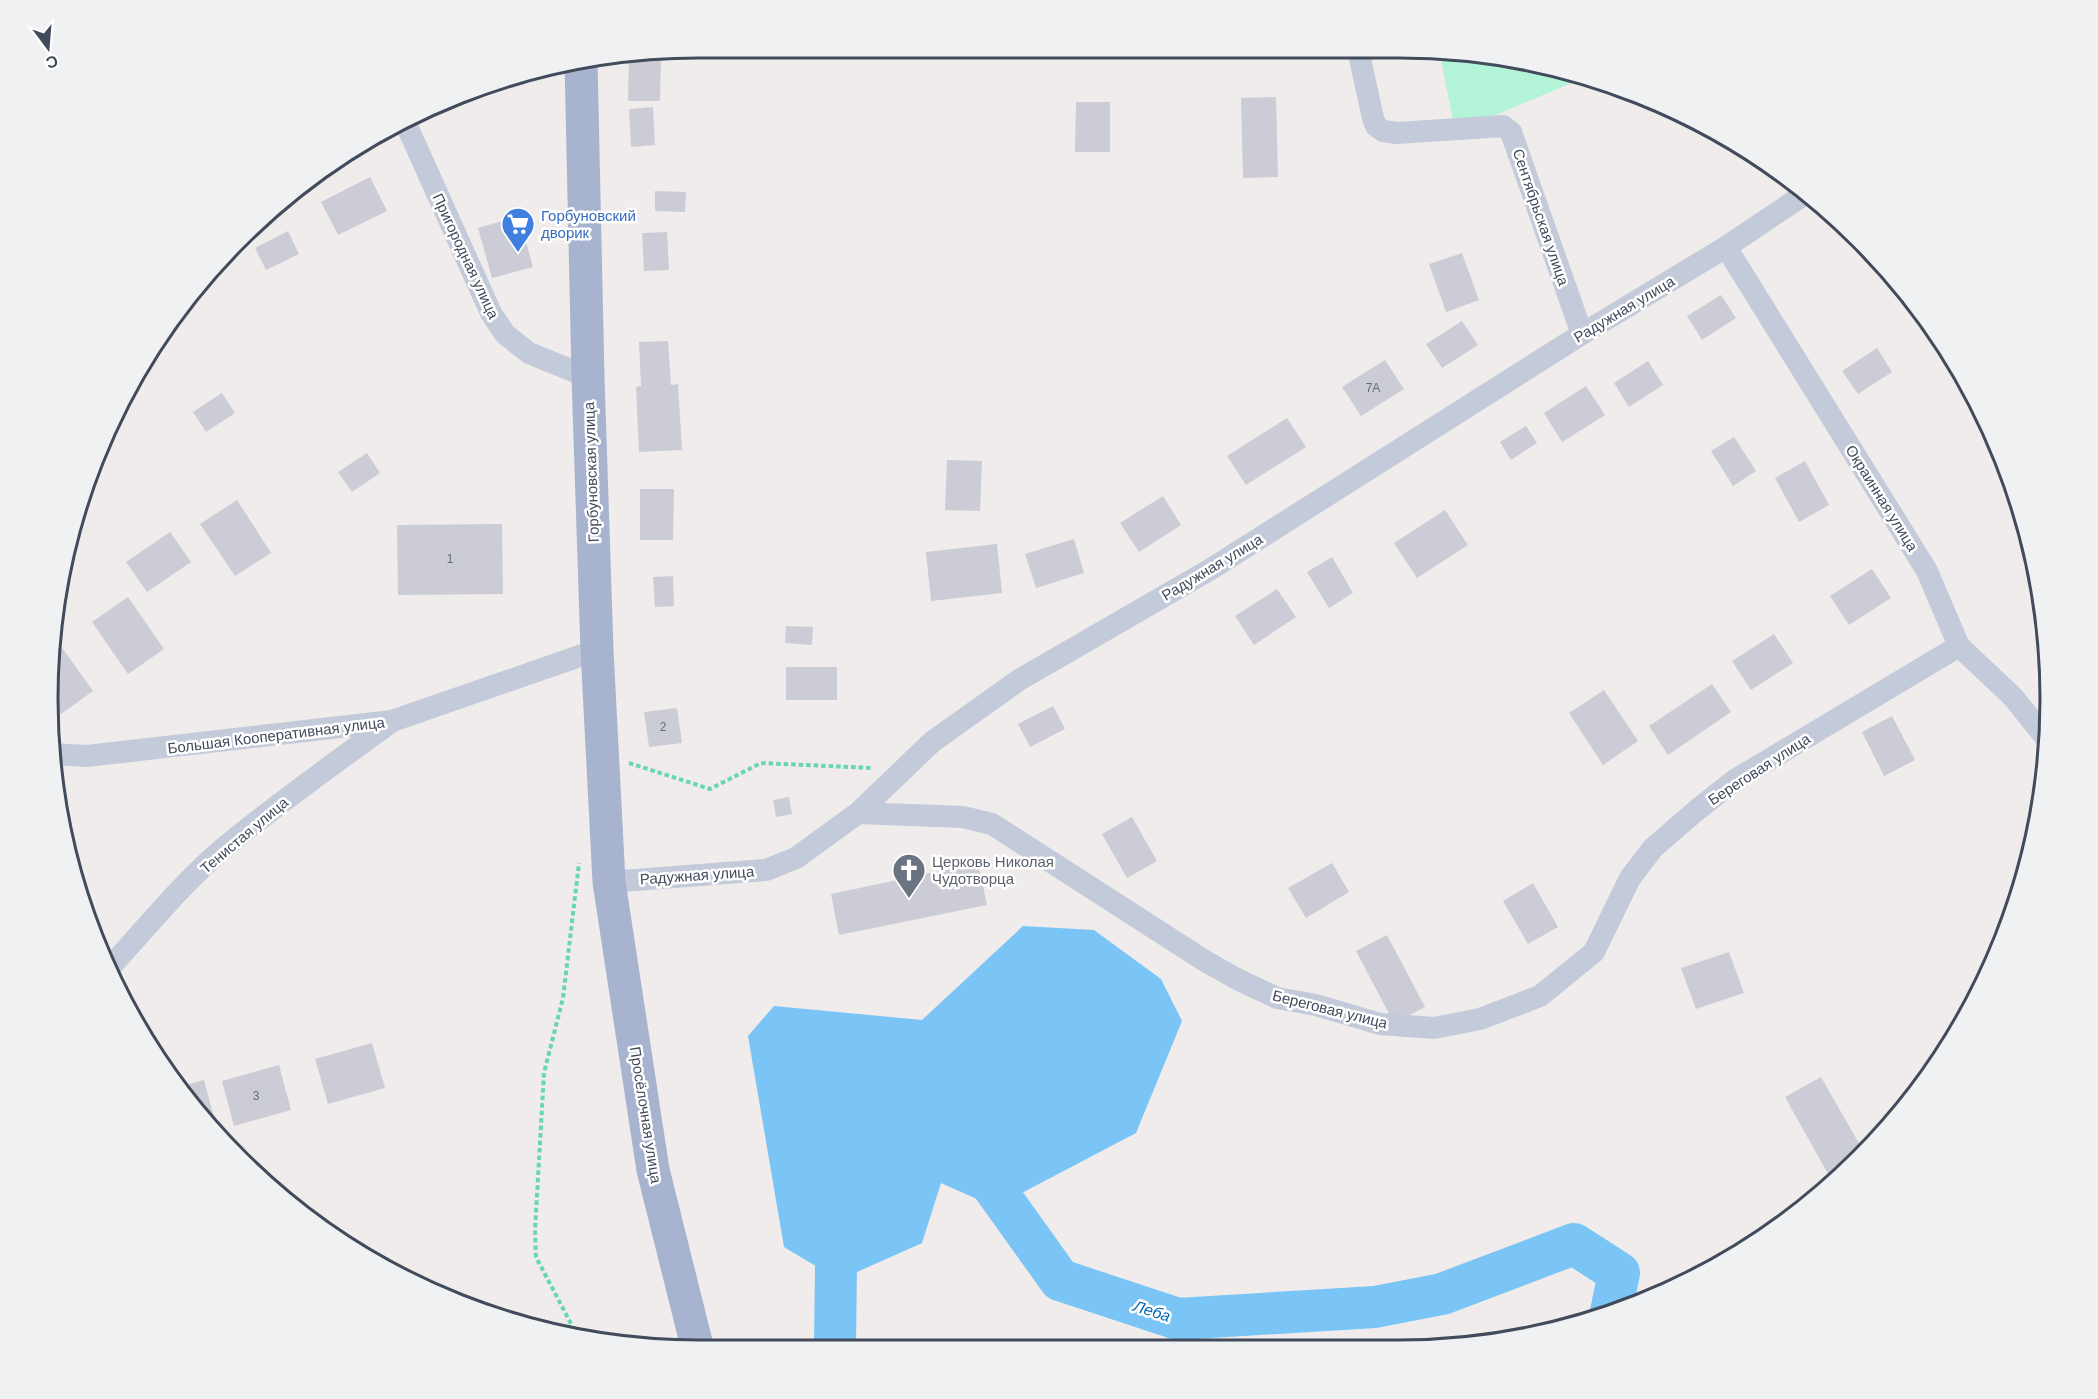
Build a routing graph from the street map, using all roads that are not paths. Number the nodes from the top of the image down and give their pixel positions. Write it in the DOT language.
graph roads {
  1 [pos="1360,58"];
  2 [pos="580,70"];
  3 [pos="408,129"];
  4 [pos="1798,199"];
  5 [pos="1726,247"];
  6 [pos="1582,334"];
  7 [pos="588,377"];
  8 [pos="1959,646"];
  9 [pos="597,650"];
  10 [pos="392,721"];
  11 [pos="2039,729"];
  12 [pos="61,755"];
  13 [pos="858,813"];
  14 [pos="609,882"];
  15 [pos="115,962"];
  16 [pos="695,1340"];
  1 -- 6 [label="street, Сентябрьская улица"];
  2 -- 7 [label="main road, Горбуновская улица"];
  3 -- 7 [label="street, Пригородная улица"];
  4 -- 5 [label="street, Радужная улица"];
  5 -- 6 [label="street, Радужная улица"];
  5 -- 8 [label="street, Окраинная улица"];
  6 -- 13 [label="street, Радужная улица"];
  7 -- 9 [label="main road, Горбуновская улица"];
  8 -- 11 [label="street, Окраинная улица"];
  8 -- 13 [label="street, Береговая улица"];
  9 -- 10 [label="street, Большая Кооперативная улица"];
  9 -- 14 [label="main road, Горбуновская улица"];
  10 -- 12 [label="street, Большая Кооперативная улица"];
  10 -- 15 [label="street, Тенистая улица"];
  13 -- 14 [label="street, Радужная улица"];
  14 -- 16 [label="main road, Просёлочная улица"];
}
